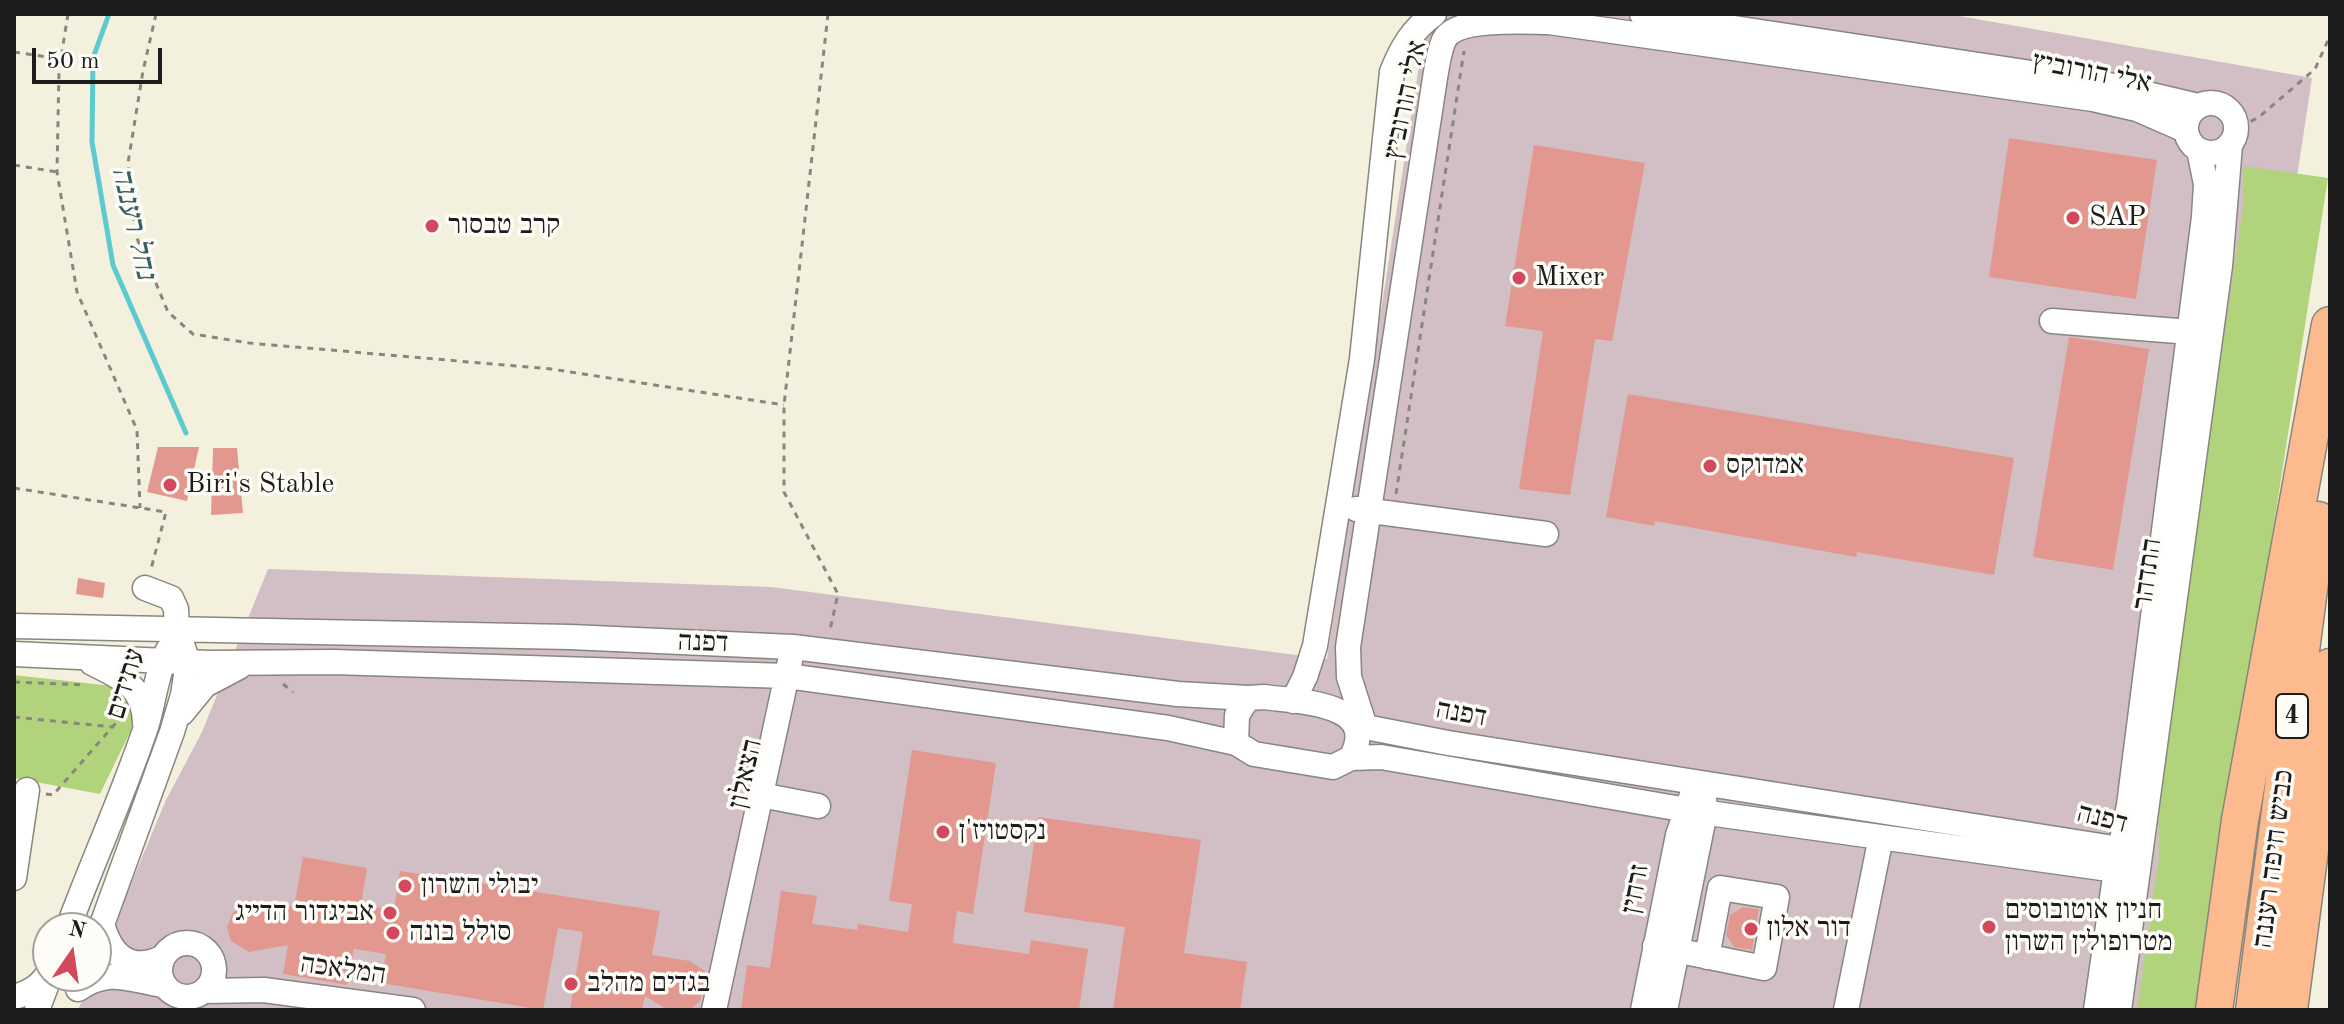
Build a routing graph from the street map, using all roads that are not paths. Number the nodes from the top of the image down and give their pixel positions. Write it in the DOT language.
graph roads {
  1 [pos="1407,14"];
  2 [pos="1434,14"];
  3 [pos="1642,14"];
  4 [pos="1402,47"];
  5 [pos="2198,106"];
  6 [pos="2233,137"];
  7 [pos="2192,140"];
  8 [pos="2052,321"];
  9 [pos="2330,325"];
  10 [pos="2190,332"];
  11 [pos="2330,423"];
  12 [pos="1338,506"];
  13 [pos="1382,512"];
  14 [pos="1546,534"];
  15 [pos="145,588"];
  16 [pos="14,626"];
  17 [pos="177,630"];
  18 [pos="799,647"];
  19 [pos="14,654"];
  20 [pos="78,658"];
  21 [pos="162,661"];
  22 [pos="188,662"];
  23 [pos="256,663"];
  24 [pos="2330,667"];
  25 [pos="793,676"];
  26 [pos="1248,698"];
  27 [pos="1293,701"];
  28 [pos="174,725"];
  29 [pos="1360,726"];
  30 [pos="145,728"];
  31 [pos="1236,743"];
  32 [pos="1351,758"];
  33 [pos="1700,782"];
  34 [pos="2330,785"];
  35 [pos="27,790"];
  36 [pos="771,797"];
  37 [pos="2129,805"];
  38 [pos="818,806"];
  39 [pos="1696,811"];
  40 [pos="2314,819"];
  41 [pos="1881,837"];
  42 [pos="2066,852"];
  43 [pos="2125,860"];
  44 [pos="14,878"];
  45 [pos="735,904"];
  46 [pos="74,912"];
  47 [pos="106,912"];
  48 [pos="2108,922"];
  49 [pos="1665,948"];
  50 [pos="112,950"];
  51 [pos="1707,957"];
  52 [pos="162,958"];
  53 [pos="214,965"];
  54 [pos="112,975"];
  55 [pos="164,985"];
  56 [pos="264,990"];
  57 [pos="192,999"];
  58 [pos="413,1010"];
  59 [pos="714,1010"];
  60 [pos="1643,1010"];
  61 [pos="1665,1010"];
  62 [pos="1846,1010"];
  63 [pos="2096,1010"];
  64 [pos="2119,1010"];
  65 [pos="2214,1010"];
  66 [pos="2254,1010"];
  67 [pos="2289,1010"];
  1 -- 4 [label="street"];
  2 -- 4 [label="street, אלי הורוביץ"];
  3 -- 5 [label="street, אלי הורוביץ"];
  4 -- 12 [label="street, אלי הורוביץ"];
  5 -- 6 [label="street"];
  5 -- 7 [label="street"];
  6 -- 7 [label="street"];
  6 -- 43 [label="street, התדהר"];
  7 -- 10 [label="street, התדהר"];
  7 -- 13 [label="street, אלי הורוביץ"];
  8 -- 10 [label="street"];
  9 -- 65 [label="highway"];
  10 -- 37 [label="street, התדהר"];
  11 -- 66 [label="highway, כביש חיפה רעננה / 4"];
  12 -- 13 [label="street"];
  12 -- 27 [label="street, אלי הורוביץ"];
  13 -- 14 [label="street"];
  13 -- 29 [label="street, אלי הורוביץ"];
  15 -- 17 [label="street"];
  16 -- 17 [label="street, דפנה"];
  17 -- 18 [label="street, דפנה"];
  17 -- 21 [label="street, עתידים"];
  17 -- 22 [label="street, עתידים"];
  18 -- 25 [label="street, הצאלון"];
  18 -- 26 [label="street, דפנה"];
  19 -- 20 [label="street, דפנה"];
  20 -- 21 [label="street, דפנה"];
  20 -- 30 [label="street"];
  21 -- 22 [label="street, דפנה"];
  21 -- 30 [label="street, עתידים"];
  22 -- 23 [label="street, דפנה"];
  22 -- 28 [label="street, עתידים"];
  23 -- 25 [label="street, דפנה"];
  23 -- 28 [label="street"];
  24 -- 40 [label="highway, כביש חיפה רעננה / 4"];
  25 -- 31 [label="street, דפנה"];
  25 -- 36 [label="street, הצאלון"];
  25 -- 45 [label="street, הצאלון"];
  26 -- 27 [label="street, דפנה"];
  26 -- 31 [label="street"];
  27 -- 29 [label="street, דפנה"];
  28 -- 47 [label="street, עתידים"];
  29 -- 32 [label="street"];
  29 -- 33 [label="street, דפנה"];
  30 -- 46 [label="street, עתידים"];
  31 -- 32 [label="street, דפנה"];
  32 -- 39 [label="street, דפנה"];
  33 -- 39 [label="street, זרחין"];
  33 -- 42 [label="street, דפנה"];
  34 -- 40 [label="highway"];
  35 -- 44 [label="street"];
  36 -- 38 [label="street"];
  36 -- 45 [label="street, הצאלון"];
  37 -- 42 [label="street"];
  37 -- 43 [label="street, התדהר"];
  39 -- 41 [label="street, דפנה"];
  39 -- 49 [label="street, זרחין"];
  40 -- 67 [label="highway, כביש חיפה רעננה / 4"];
  41 -- 42 [label="street, דפנה"];
  41 -- 62 [label="street"];
  42 -- 43 [label="street, דפנה"];
  42 -- 48 [label="street"];
  43 -- 48 [label="street, התדהר"];
  43 -- 64 [label="street, התדהר"];
  45 -- 59 [label="street, הצאלון"];
  48 -- 63 [label="street, התדהר"];
  49 -- 51 [label="street"];
  49 -- 60 [label="street, זרחין"];
  49 -- 61 [label="street, זרחין"];
  50 -- 52 [label="street"];
  52 -- 53 [label="street"];
  52 -- 55 [label="street"];
  53 -- 56 [label="street, המלאכה"];
  53 -- 57 [label="street"];
  54 -- 55 [label="street"];
  55 -- 57 [label="street"];
  56 -- 57 [label="street, המלאכה"];
  56 -- 58 [label="street, המלאכה"];
}
